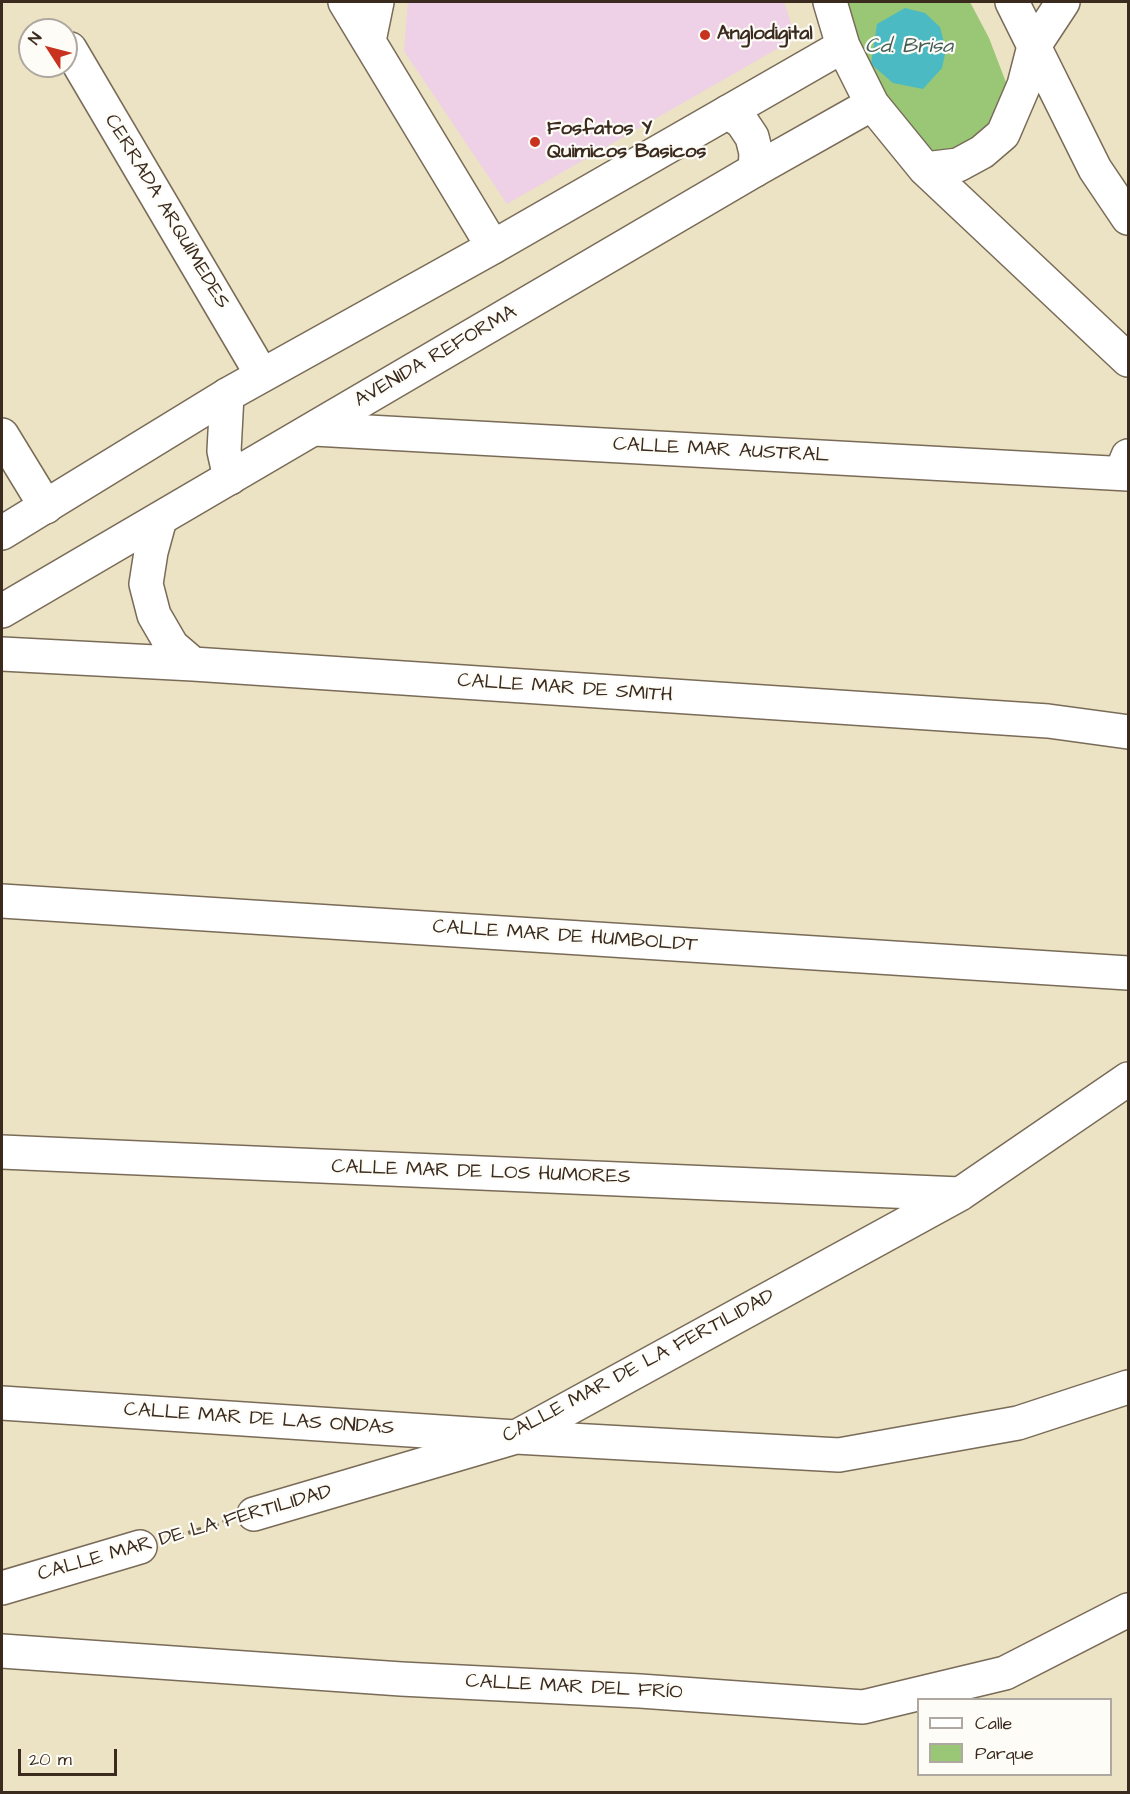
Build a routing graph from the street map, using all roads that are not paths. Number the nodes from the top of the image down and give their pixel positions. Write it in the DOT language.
graph roads {
  1 [pos="345,2"];
  2 [pos="377,2"];
  3 [pos="830,2"];
  4 [pos="1012,2"];
  5 [pos="1063,2"];
  6 [pos="369,41"];
  7 [pos="843,46"];
  8 [pos="1034,46"];
  9 [pos="78,63"];
  10 [pos="872,104"];
  11 [pos="728,112"];
  12 [pos="925,169"];
  13 [pos="755,170"];
  14 [pos="1128,218"];
  15 [pos="493,247"];
  16 [pos="1128,360"];
  17 [pos="262,375"];
  18 [pos="227,396"];
  19 [pos="314,429"];
  20 [pos="2,435"];
  21 [pos="1126,468"];
  22 [pos="230,478"];
  23 [pos="46,507"];
  24 [pos="160,519"];
  25 [pos="2,533"];
  26 [pos="2,611"];
  27 [pos="2,654"];
  28 [pos="193,664"];
  29 [pos="1128,732"];
  30 [pos="2,901"];
  31 [pos="1128,973"];
  32 [pos="1128,1078"];
  33 [pos="2,1152"];
  34 [pos="960,1194"];
  35 [pos="1128,1387"];
  36 [pos="2,1403"];
  37 [pos="516,1437"];
  38 [pos="254,1514"];
  39 [pos="140,1547"];
  40 [pos="2,1587"];
  41 [pos="1128,1610"];
  42 [pos="2,1651"];
  1 -- 6 [label="street"];
  2 -- 6 [label="street"];
  3 -- 7 [label="street"];
  4 -- 8 [label="street"];
  5 -- 8 [label="street"];
  6 -- 15 [label="street"];
  7 -- 10 [label="street"];
  7 -- 11 [label="street"];
  8 -- 12 [label="street"];
  8 -- 14 [label="street"];
  9 -- 17 [label="street, CERRADA ARQUÍMEDES"];
  10 -- 12 [label="street"];
  10 -- 13 [label="street, AVENIDA REFORMA"];
  11 -- 13 [label="street"];
  11 -- 15 [label="street"];
  12 -- 16 [label="street"];
  13 -- 19 [label="street, AVENIDA REFORMA"];
  15 -- 17 [label="street"];
  17 -- 18 [label="street"];
  18 -- 22 [label="street"];
  18 -- 23 [label="street"];
  19 -- 21 [label="street, CALLE MAR AUSTRAL"];
  19 -- 22 [label="street, AVENIDA REFORMA"];
  20 -- 23 [label="street"];
  22 -- 24 [label="street, AVENIDA REFORMA"];
  23 -- 25 [label="street"];
  24 -- 26 [label="street, AVENIDA REFORMA"];
  24 -- 28 [label="street"];
  27 -- 28 [label="street, CALLE MAR DE SMITH"];
  28 -- 29 [label="street, CALLE MAR DE SMITH"];
  30 -- 31 [label="street, CALLE MAR DE HUMBOLDT"];
  32 -- 34 [label="street, CALLE MAR DE LA FERTILIDAD"];
  33 -- 34 [label="street, CALLE MAR DE LOS HUMORES"];
  34 -- 37 [label="street, CALLE MAR DE LA FERTILIDAD"];
  35 -- 37 [label="street, CALLE MAR DE LAS ONDAS"];
  36 -- 37 [label="street, CALLE MAR DE LAS ONDAS"];
  37 -- 38 [label="street, CALLE MAR DE LA FERTILIDAD"];
  39 -- 40 [label="street, CALLE MAR DE LA FERTILIDAD"];
  41 -- 42 [label="street, CALLE MAR DEL FRÍO"];
}
